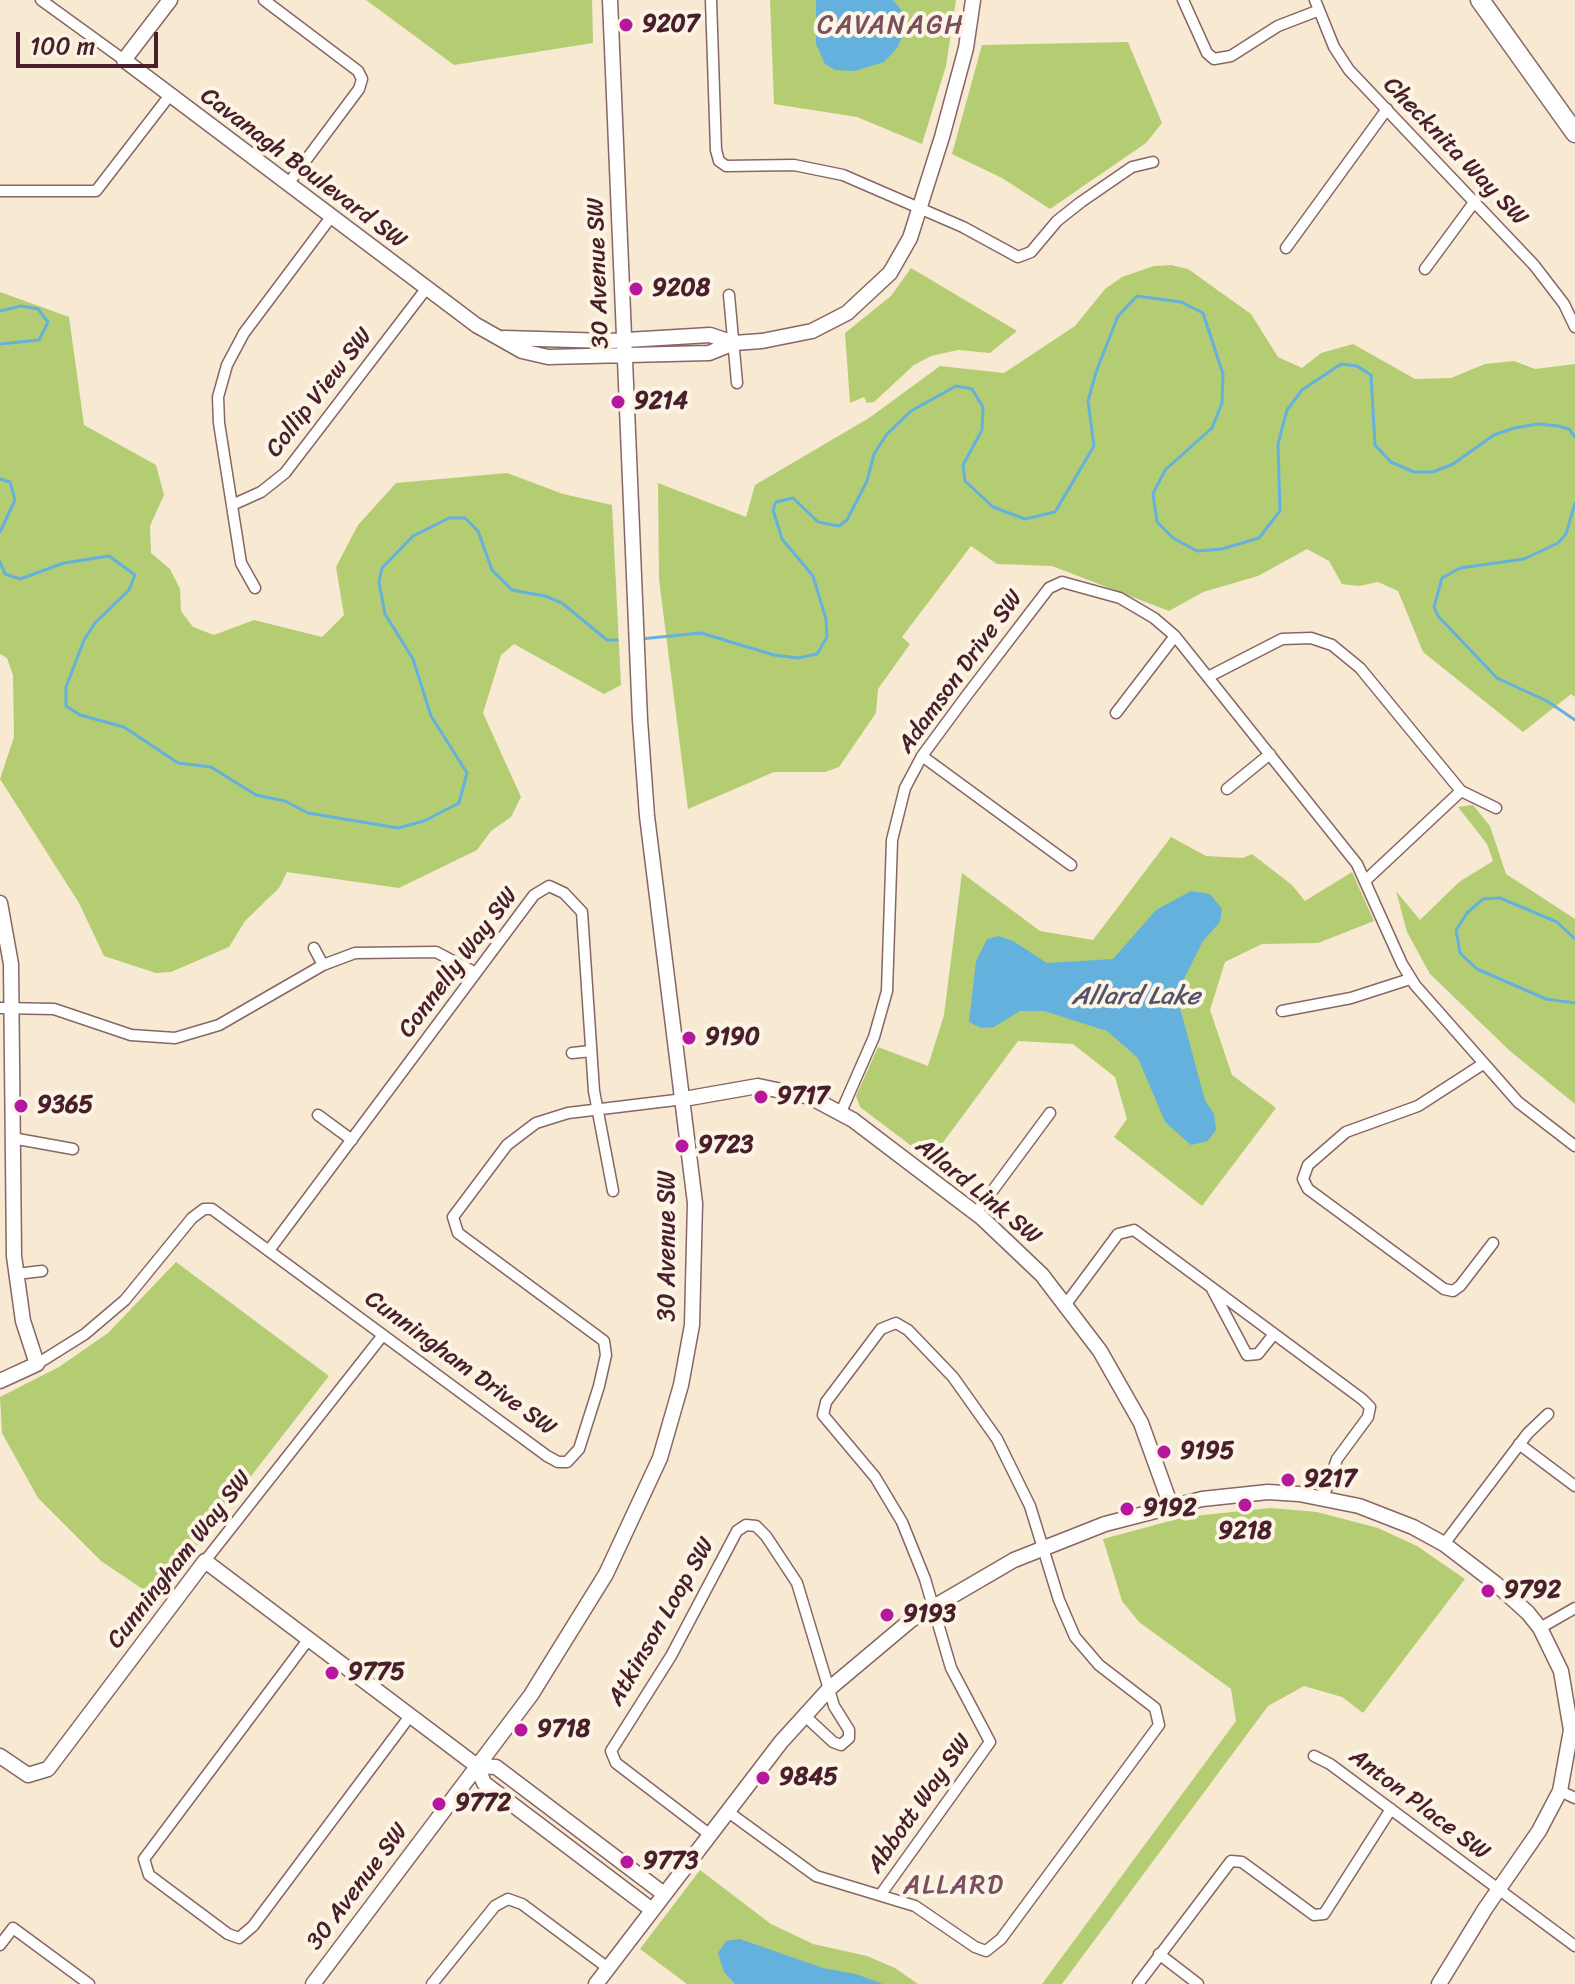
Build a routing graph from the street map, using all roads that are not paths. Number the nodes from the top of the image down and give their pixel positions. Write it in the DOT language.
graph roads {
  1 [pos="41,0"];
  2 [pos="170,0"];
  3 [pos="264,0"];
  4 [pos="610,0"];
  5 [pos="618,0"];
  6 [pos="711,0"];
  7 [pos="973,0"];
  8 [pos="1183,0"];
  9 [pos="1480,0"];
  10 [pos="1316,6"];
  11 [pos="124,60"];
  12 [pos="170,95"];
  13 [pos="1387,109"];
  14 [pos="1575,133"];
  15 [pos="1153,162"];
  16 [pos="288,184"];
  17 [pos="0,191"];
  18 [pos="1475,201"];
  19 [pos="921,209"];
  20 [pos="331,217"];
  21 [pos="1286,248"];
  22 [pos="1425,269"];
  23 [pos="426,289"];
  24 [pos="729,295"];
  25 [pos="1575,327"];
  26 [pos="504,338"];
  27 [pos="627,340"];
  28 [pos="734,343"];
  29 [pos="628,356"];
  30 [pos="737,383"];
  31 [pos="232,505"];
  32 [pos="255,588"];
  33 [pos="1175,636"];
  34 [pos="1208,677"];
  35 [pos="1116,713"];
  36 [pos="1270,754"];
  37 [pos="922,756"];
  38 [pos="1227,789"];
  39 [pos="1461,791"];
  40 [pos="1496,808"];
  41 [pos="1071,865"];
  42 [pos="1366,880"];
  43 [pos="0,903"];
  44 [pos="314,948"];
  45 [pos="323,965"];
  46 [pos="476,973"];
  47 [pos="306,975"];
  48 [pos="1410,979"];
  49 [pos="313,987"];
  50 [pos="6,1008"];
  51 [pos="1282,1011"];
  52 [pos="591,1051"];
  53 [pos="572,1053"];
  54 [pos="1483,1064"];
  55 [pos="684,1099"];
  56 [pos="598,1110"];
  57 [pos="841,1112"];
  58 [pos="1050,1113"];
  59 [pos="318,1115"];
  60 [pos="12,1138"];
  61 [pos="352,1140"];
  62 [pos="1575,1146"];
  63 [pos="73,1149"];
  64 [pos="613,1191"];
  65 [pos="976,1213"];
  66 [pos="1493,1243"];
  67 [pos="270,1249"];
  68 [pos="42,1271"];
  69 [pos="16,1274"];
  70 [pos="1211,1287"];
  71 [pos="1066,1304"];
  72 [pos="1274,1334"];
  73 [pos="383,1335"];
  74 [pos="37,1364"];
  75 [pos="0,1381"];
  76 [pos="1548,1414"];
  77 [pos="1519,1444"];
  78 [pos="1575,1486"];
  79 [pos="1323,1498"];
  80 [pos="1171,1506"];
  81 [pos="1444,1544"];
  82 [pos="1044,1546"];
  83 [pos="205,1561"];
  84 [pos="933,1606"];
  85 [pos="1575,1608"];
  86 [pos="1540,1628"];
  87 [pos="308,1640"];
  88 [pos="830,1688"];
  89 [pos="804,1715"];
  90 [pos="410,1716"];
  91 [pos="1573,1730"];
  92 [pos="0,1756"];
  93 [pos="1314,1756"];
  94 [pos="477,1766"];
  95 [pos="1560,1791"];
  96 [pos="1575,1798"];
  97 [pos="1391,1809"];
  98 [pos="727,1811"];
  99 [pos="709,1834"];
  100 [pos="1498,1889"];
  101 [pos="664,1894"];
  102 [pos="881,1894"];
  103 [pos="652,1910"];
  104 [pos="0,1945"];
  105 [pos="1575,1946"];
  106 [pos="1159,1954"];
  107 [pos="608,1968"];
  108 [pos="89,1984"];
  109 [pos="313,1984"];
  110 [pos="432,1984"];
  111 [pos="596,1984"];
  112 [pos="1138,1984"];
  113 [pos="1198,1984"];
  114 [pos="1439,1984"];
  1 -- 11 [label="street, Cavanagh Boulevard SW"];
  2 -- 11 [label="street"];
  3 -- 16 [label="street"];
  4 -- 27 [label="street, 30 Avenue SW"];
  5 -- 27 [label="street, 30 Avenue SW"];
  6 -- 19 [label="street"];
  7 -- 19 [label="street"];
  8 -- 10 [label="street"];
  9 -- 14 [label="highway"];
  10 -- 13 [label="street, Checknita Way SW"];
  11 -- 12 [label="street, Cavanagh Boulevard SW"];
  12 -- 16 [label="street, Cavanagh Boulevard SW"];
  12 -- 17 [label="street"];
  13 -- 18 [label="street, Checknita Way SW"];
  13 -- 21 [label="street"];
  15 -- 19 [label="street"];
  16 -- 20 [label="street, Cavanagh Boulevard SW"];
  18 -- 22 [label="street"];
  18 -- 25 [label="street, Checknita Way SW"];
  19 -- 28 [label="street"];
  20 -- 23 [label="street, Cavanagh Boulevard SW"];
  20 -- 31 [label="street"];
  23 -- 26 [label="street, Cavanagh Boulevard SW"];
  23 -- 31 [label="street, Collip View SW"];
  24 -- 28 [label="street"];
  26 -- 27 [label="street"];
  26 -- 29 [label="street, Cavanagh Boulevard SW"];
  27 -- 28 [label="street"];
  27 -- 29 [label="street, 30 Avenue SW"];
  28 -- 29 [label="street, Cavanagh Boulevard SW"];
  28 -- 30 [label="street"];
  29 -- 55 [label="street, 30 Avenue SW"];
  31 -- 32 [label="street"];
  33 -- 34 [label="street, Adamson Drive SW"];
  33 -- 35 [label="street"];
  33 -- 37 [label="street, Adamson Drive SW"];
  34 -- 36 [label="street, Adamson Drive SW"];
  34 -- 39 [label="street"];
  36 -- 38 [label="street"];
  36 -- 42 [label="street, Adamson Drive SW"];
  37 -- 41 [label="street"];
  37 -- 57 [label="street, Adamson Drive SW"];
  39 -- 40 [label="street"];
  39 -- 42 [label="street"];
  42 -- 48 [label="street, Adamson Drive SW"];
  43 -- 50 [label="street"];
  44 -- 45 [label="street"];
  45 -- 46 [label="street"];
  45 -- 47 [label="street"];
  46 -- 52 [label="street, Connelly Way SW"];
  46 -- 61 [label="street, Connelly Way SW"];
  47 -- 49 [label="street"];
  47 -- 50 [label="street"];
  48 -- 51 [label="street"];
  48 -- 54 [label="street, Adamson Drive SW"];
  50 -- 60 [label="street"];
  52 -- 53 [label="street"];
  52 -- 56 [label="street, Connelly Way SW"];
  54 -- 62 [label="street, Adamson Drive SW"];
  54 -- 66 [label="street"];
  55 -- 56 [label="street, Cunningham Drive SW"];
  55 -- 57 [label="street, Allard Link SW"];
  55 -- 94 [label="street, 30 Avenue SW"];
  56 -- 64 [label="street"];
  56 -- 73 [label="street, Cunningham Drive SW"];
  57 -- 65 [label="street, Allard Link SW"];
  58 -- 65 [label="street"];
  59 -- 61 [label="street"];
  60 -- 63 [label="street"];
  60 -- 69 [label="street"];
  61 -- 67 [label="street, Connelly Way SW"];
  65 -- 71 [label="street, Allard Link SW"];
  67 -- 73 [label="street, Cunningham Drive SW"];
  67 -- 74 [label="street, Cunningham Drive SW"];
  68 -- 69 [label="street"];
  69 -- 74 [label="street"];
  70 -- 71 [label="street"];
  70 -- 72 [label="street"];
  70 -- 72 [label="street"];
  71 -- 80 [label="street, Allard Link SW"];
  72 -- 79 [label="street"];
  73 -- 83 [label="street, Cunningham Way SW"];
  74 -- 75 [label="street, Cunningham Drive SW"];
  76 -- 77 [label="street"];
  77 -- 78 [label="street"];
  77 -- 81 [label="street"];
  79 -- 80 [label="street"];
  79 -- 81 [label="street"];
  80 -- 82 [label="street"];
  81 -- 86 [label="street"];
  82 -- 84 [label="street"];
  82 -- 84 [label="street"];
  82 -- 102 [label="street"];
  83 -- 87 [label="street"];
  83 -- 92 [label="street, Cunningham Way SW"];
  84 -- 88 [label="street"];
  84 -- 102 [label="street, Abbott Way SW"];
  85 -- 86 [label="street"];
  86 -- 91 [label="street"];
  87 -- 90 [label="street"];
  87 -- 90 [label="street"];
  88 -- 89 [label="street"];
  88 -- 89 [label="street"];
  88 -- 99 [label="street, Atkinson Loop SW"];
  89 -- 98 [label="street"];
  90 -- 94 [label="street"];
  91 -- 95 [label="street"];
  93 -- 97 [label="street, Anton Place SW"];
  94 -- 101 [label="street"];
  94 -- 103 [label="street"];
  94 -- 109 [label="street, 30 Avenue SW"];
  95 -- 96 [label="street"];
  95 -- 100 [label="street"];
  97 -- 100 [label="street, Anton Place SW"];
  97 -- 106 [label="street"];
  98 -- 99 [label="street"];
  98 -- 102 [label="street"];
  99 -- 101 [label="street"];
  100 -- 105 [label="street, Anton Place SW"];
  100 -- 114 [label="street"];
  101 -- 103 [label="street"];
  103 -- 107 [label="street"];
  104 -- 108 [label="street"];
  106 -- 112 [label="street"];
  106 -- 113 [label="street"];
  107 -- 110 [label="street"];
  107 -- 111 [label="street"];
}
